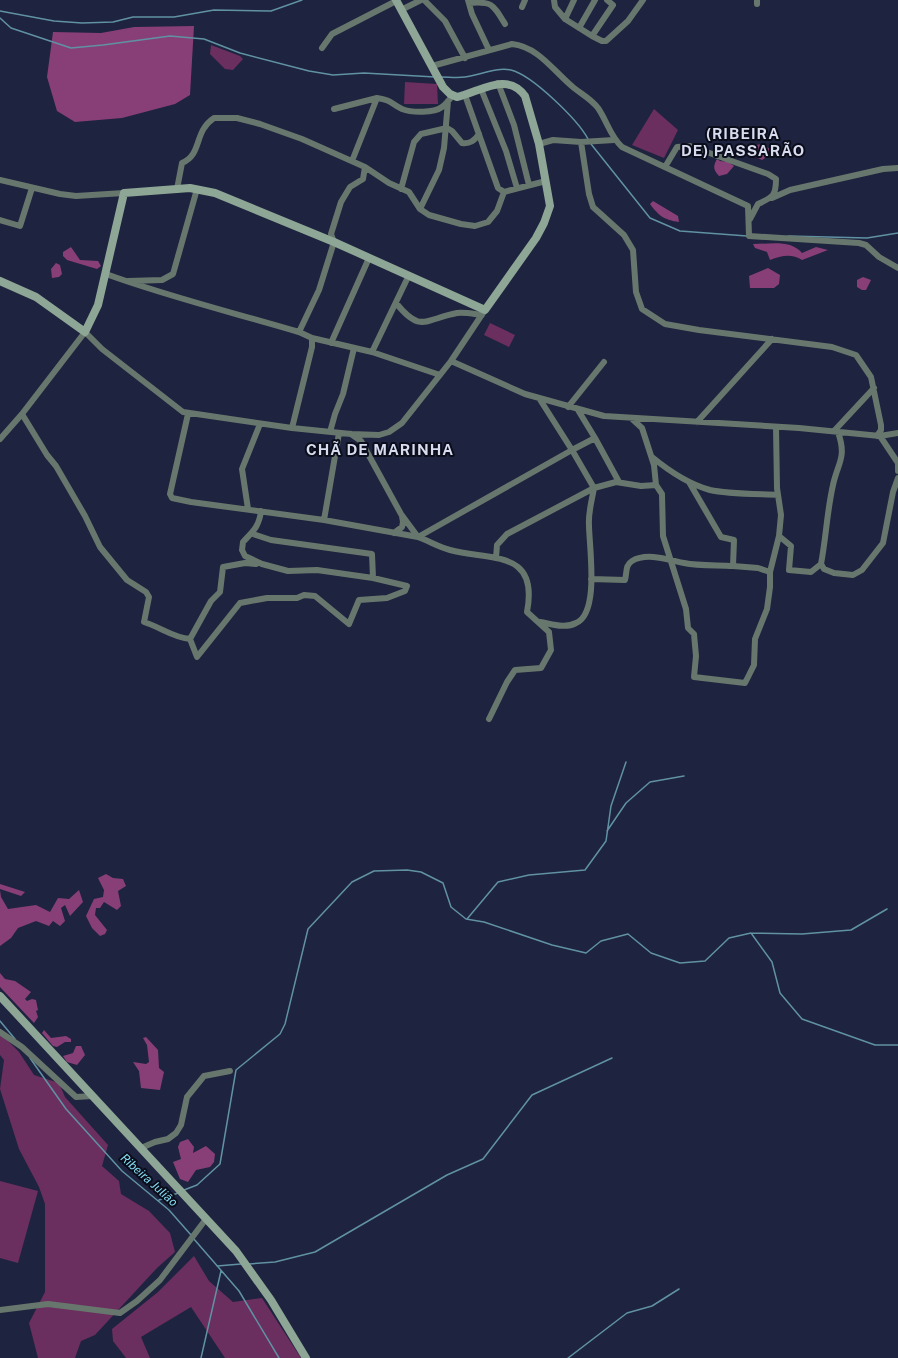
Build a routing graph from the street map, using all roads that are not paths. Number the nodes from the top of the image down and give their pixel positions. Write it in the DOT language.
graph roads {
  1 [pos="421,0"];
  2 [pos="424,0"];
  3 [pos="526,0"];
  4 [pos="554,0"];
  5 [pos="574,0"];
  6 [pos="595,0"];
  7 [pos="607,0"];
  8 [pos="643,0"];
  9 [pos="396,1"];
  10 [pos="468,2"];
  11 [pos="615,2"];
  12 [pos="522,7"];
  13 [pos="401,10"];
  14 [pos="564,19"];
  15 [pos="505,24"];
  16 [pos="579,28"];
  17 [pos="592,36"];
  18 [pos="322,48"];
  19 [pos="489,50"];
  20 [pos="465,58"];
  21 [pos="433,67"];
  22 [pos="498,84"];
  23 [pos="481,89"];
  24 [pos="465,95"];
  25 [pos="377,98"];
  26 [pos="450,98"];
  27 [pos="334,109"];
  28 [pos="447,128"];
  29 [pos="479,134"];
  30 [pos="614,140"];
  31 [pos="581,142"];
  32 [pos="538,144"];
  33 [pos="352,161"];
  34 [pos="365,167"];
  35 [pos="666,167"];
  36 [pos="898,168"];
  37 [pos="1,180"];
  38 [pos="546,181"];
  39 [pos="529,185"];
  40 [pos="0,188"];
  41 [pos="32,188"];
  42 [pos="517,188"];
  43 [pos="177,189"];
  44 [pos="197,189"];
  45 [pos="401,189"];
  46 [pos="504,192"];
  47 [pos="124,193"];
  48 [pos="770,198"];
  49 [pos="420,209"];
  50 [pos="0,220"];
  51 [pos="749,226"];
  52 [pos="334,242"];
  53 [pos="369,258"];
  54 [pos="898,268"];
  55 [pos="106,274"];
  56 [pos="409,275"];
  57 [pos="0,281"];
  58 [pos="125,281"];
  59 [pos="396,303"];
  60 [pos="484,313"];
  61 [pos="85,332"];
  62 [pos="299,332"];
  63 [pos="312,338"];
  64 [pos="772,339"];
  65 [pos="332,343"];
  66 [pos="354,348"];
  67 [pos="372,352"];
  68 [pos="451,361"];
  69 [pos="604,362"];
  70 [pos="440,375"];
  71 [pos="874,388"];
  72 [pos="539,398"];
  73 [pos="568,407"];
  74 [pos="578,410"];
  75 [pos="22,414"];
  76 [pos="188,414"];
  77 [pos="631,418"];
  78 [pos="697,422"];
  79 [pos="260,424"];
  80 [pos="881,425"];
  81 [pos="776,427"];
  82 [pos="292,428"];
  83 [pos="330,432"];
  84 [pos="836,432"];
  85 [pos="338,433"];
  86 [pos="898,433"];
  87 [pos="351,434"];
  88 [pos="890,435"];
  89 [pos="879,436"];
  90 [pos="595,438"];
  91 [pos="0,440"];
  92 [pos="572,450"];
  93 [pos="652,457"];
  94 [pos="898,463"];
  95 [pos="898,471"];
  96 [pos="898,478"];
  97 [pos="619,482"];
  98 [pos="689,482"];
  99 [pos="656,485"];
  100 [pos="594,488"];
  101 [pos="778,495"];
  102 [pos="248,509"];
  103 [pos="261,511"];
  104 [pos="401,514"];
  105 [pos="324,520"];
  106 [pos="394,532"];
  107 [pos="253,534"];
  108 [pos="779,536"];
  109 [pos="418,537"];
  110 [pos="496,558"];
  111 [pos="669,558"];
  112 [pos="262,564"];
  113 [pos="821,564"];
  114 [pos="733,566"];
  115 [pos="770,572"];
  116 [pos="373,578"];
  117 [pos="591,579"];
  118 [pos="540,622"];
  119 [pos="190,639"];
  120 [pos="489,719"];
  121 [pos="0,996"];
  122 [pos="0,1032"];
  123 [pos="230,1070"];
  124 [pos="92,1096"];
  125 [pos="141,1148"];
  126 [pos="206,1219"];
  127 [pos="0,1310"];
  128 [pos="306,1358"];
  1 -- 13 [label="street"];
  2 -- 20 [label="street"];
  3 -- 12 [label="street"];
  4 -- 14 [label="street"];
  5 -- 14 [label="street"];
  6 -- 16 [label="street"];
  7 -- 11 [label="street"];
  8 -- 17 [label="street"];
  9 -- 13 [label="street"];
  9 -- 18 [label="street"];
  10 -- 15 [label="street"];
  10 -- 19 [label="street"];
  11 -- 17 [label="street"];
  13 -- 21 [label="street"];
  14 -- 16 [label="street"];
  16 -- 17 [label="street"];
  19 -- 20 [label="street"];
  19 -- 30 [label="street"];
  20 -- 21 [label="street"];
  21 -- 26 [label="street"];
  22 -- 23 [label="street"];
  22 -- 32 [label="street"];
  22 -- 39 [label="street"];
  23 -- 24 [label="street"];
  23 -- 42 [label="street"];
  24 -- 26 [label="street"];
  24 -- 29 [label="street"];
  25 -- 26 [label="street"];
  25 -- 27 [label="street"];
  25 -- 33 [label="street"];
  26 -- 28 [label="street"];
  28 -- 29 [label="street"];
  28 -- 45 [label="street"];
  28 -- 49 [label="street"];
  29 -- 46 [label="street"];
  30 -- 31 [label="street"];
  30 -- 35 [label="street"];
  31 -- 32 [label="street"];
  31 -- 64 [label="street"];
  32 -- 38 [label="street"];
  33 -- 34 [label="street"];
  33 -- 43 [label="street"];
  34 -- 45 [label="street"];
  34 -- 52 [label="street"];
  35 -- 48 [label="street"];
  35 -- 51 [label="street"];
  36 -- 48 [label="street"];
  37 -- 40 [label="street"];
  37 -- 41 [label="street"];
  38 -- 39 [label="street"];
  38 -- 60 [label="street"];
  39 -- 42 [label="street"];
  41 -- 47 [label="street"];
  41 -- 50 [label="street"];
  42 -- 46 [label="street"];
  43 -- 44 [label="street"];
  43 -- 47 [label="street"];
  44 -- 52 [label="street"];
  44 -- 58 [label="street"];
  45 -- 49 [label="street"];
  46 -- 49 [label="street"];
  47 -- 55 [label="street"];
  48 -- 51 [label="street"];
  51 -- 54 [label="street"];
  52 -- 53 [label="street"];
  52 -- 62 [label="street"];
  53 -- 56 [label="street"];
  53 -- 65 [label="street"];
  55 -- 58 [label="street"];
  55 -- 61 [label="street"];
  56 -- 59 [label="street"];
  56 -- 60 [label="street"];
  57 -- 61 [label="street"];
  58 -- 62 [label="street"];
  59 -- 60 [label="street"];
  59 -- 67 [label="street"];
  60 -- 68 [label="street"];
  61 -- 75 [label="street"];
  61 -- 76 [label="street"];
  62 -- 63 [label="street"];
  63 -- 65 [label="street"];
  63 -- 82 [label="street"];
  64 -- 71 [label="street"];
  64 -- 78 [label="street"];
  65 -- 66 [label="street"];
  66 -- 67 [label="street"];
  66 -- 83 [label="street"];
  67 -- 70 [label="street"];
  68 -- 70 [label="street"];
  68 -- 72 [label="street"];
  69 -- 73 [label="street"];
  70 -- 87 [label="street"];
  71 -- 80 [label="street"];
  71 -- 84 [label="street"];
  72 -- 73 [label="street"];
  72 -- 92 [label="street"];
  73 -- 74 [label="street"];
  74 -- 77 [label="street"];
  74 -- 90 [label="street"];
  75 -- 91 [label="street"];
  75 -- 119 [label="street"];
  76 -- 79 [label="street"];
  76 -- 102 [label="street"];
  77 -- 78 [label="street"];
  77 -- 93 [label="street"];
  78 -- 81 [label="street"];
  79 -- 82 [label="street"];
  79 -- 102 [label="street"];
  80 -- 88 [label="street"];
  80 -- 89 [label="street"];
  81 -- 84 [label="street"];
  81 -- 101 [label="street"];
  82 -- 83 [label="street"];
  83 -- 85 [label="street"];
  84 -- 89 [label="street"];
  84 -- 113 [label="street"];
  85 -- 87 [label="street"];
  85 -- 105 [label="street"];
  86 -- 88 [label="street"];
  87 -- 104 [label="street"];
  88 -- 89 [label="street"];
  89 -- 94 [label="street"];
  90 -- 92 [label="street"];
  90 -- 97 [label="street"];
  92 -- 100 [label="street"];
  92 -- 109 [label="street"];
  93 -- 98 [label="street"];
  93 -- 99 [label="street"];
  94 -- 95 [label="street"];
  96 -- 113 [label="street"];
  97 -- 99 [label="street"];
  97 -- 100 [label="street"];
  98 -- 101 [label="street"];
  98 -- 114 [label="street"];
  99 -- 111 [label="street"];
  100 -- 110 [label="street"];
  100 -- 117 [label="street"];
  101 -- 108 [label="street"];
  102 -- 103 [label="street"];
  103 -- 105 [label="street"];
  103 -- 107 [label="street"];
  104 -- 106 [label="street"];
  104 -- 109 [label="street"];
  105 -- 106 [label="street"];
  106 -- 109 [label="street"];
  107 -- 112 [label="street"];
  107 -- 116 [label="street"];
  108 -- 113 [label="street"];
  108 -- 115 [label="street"];
  109 -- 110 [label="street"];
  110 -- 118 [label="street"];
  111 -- 114 [label="street"];
  111 -- 115 [label="street"];
  111 -- 117 [label="street"];
  112 -- 116 [label="street"];
  112 -- 119 [label="street"];
  114 -- 115 [label="street"];
  116 -- 119 [label="street"];
  117 -- 118 [label="street"];
  118 -- 120 [label="street"];
  121 -- 124 [label="street"];
  122 -- 124 [label="street"];
  123 -- 125 [label="street"];
  124 -- 125 [label="street"];
  125 -- 126 [label="street"];
  126 -- 127 [label="street"];
  126 -- 128 [label="street"];
}
